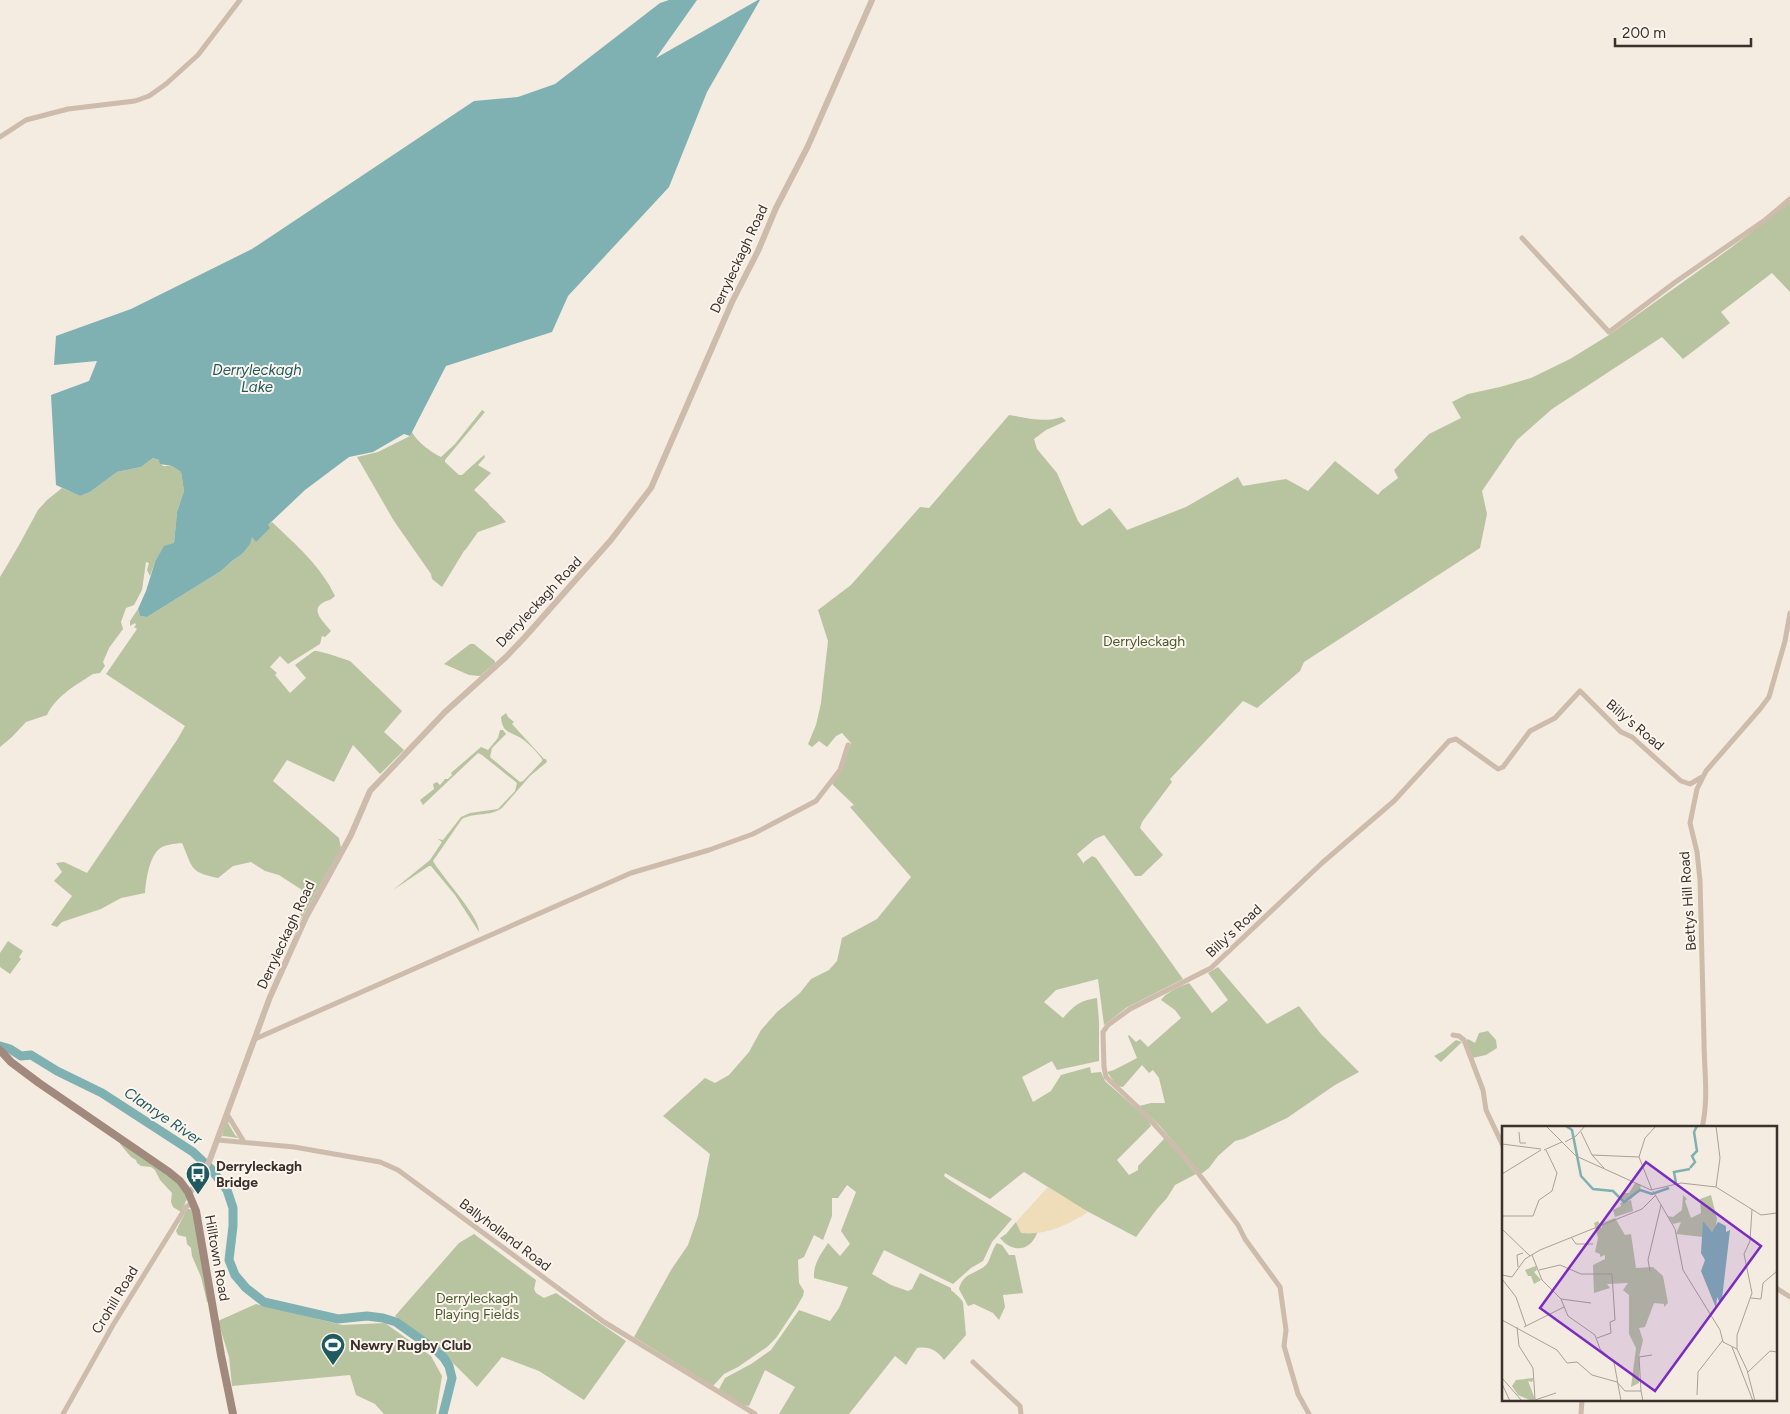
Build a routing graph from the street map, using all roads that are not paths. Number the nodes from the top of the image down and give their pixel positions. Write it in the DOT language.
graph roads {
  1 [pos="240,0"];
  2 [pos="872,0"];
  3 [pos="0,137"];
  4 [pos="1790,199"];
  5 [pos="1522,238"];
  6 [pos="1790,613"];
  7 [pos="848,745"];
  8 [pos="1702,777"];
  9 [pos="1453,1035"];
  10 [pos="255,1039"];
  11 [pos="0,1050"];
  12 [pos="227,1114"];
  13 [pos="1702,1126"];
  14 [pos="218,1140"];
  15 [pos="244,1142"];
  16 [pos="1502,1144"];
  17 [pos="188,1192"];
  18 [pos="192,1202"];
  19 [pos="1778,1289"];
  20 [pos="1790,1297"];
  21 [pos="974,1362"];
  22 [pos="63,1414"];
  23 [pos="233,1414"];
  24 [pos="755,1414"];
  25 [pos="1021,1414"];
  26 [pos="1309,1414"];
  1 -- 3 [label="street"];
  2 -- 10 [label="street, Derryleckagh Road"];
  4 -- 5 [label="street"];
  6 -- 8 [label="street, Bettys Hill Road"];
  7 -- 10 [label="street"];
  8 -- 13 [label="street, Bettys Hill Road"];
  8 -- 26 [label="street, Billy's Road"];
  9 -- 16 [label="street"];
  10 -- 12 [label="street, Derryleckagh Road"];
  11 -- 17 [label="main road, Hilltown Road"];
  12 -- 14 [label="street, Derryleckagh Road"];
  12 -- 15 [label="street"];
  14 -- 15 [label="street, Ballyholland Road"];
  14 -- 17 [label="street, Derryleckagh Road"];
  15 -- 24 [label="street, Ballyholland Road"];
  17 -- 18 [label="main road, Hilltown Road"];
  18 -- 22 [label="street, Crohill Road"];
  18 -- 23 [label="main road, Hilltown Road"];
  19 -- 20 [label="street"];
  21 -- 25 [label="street"];
}
